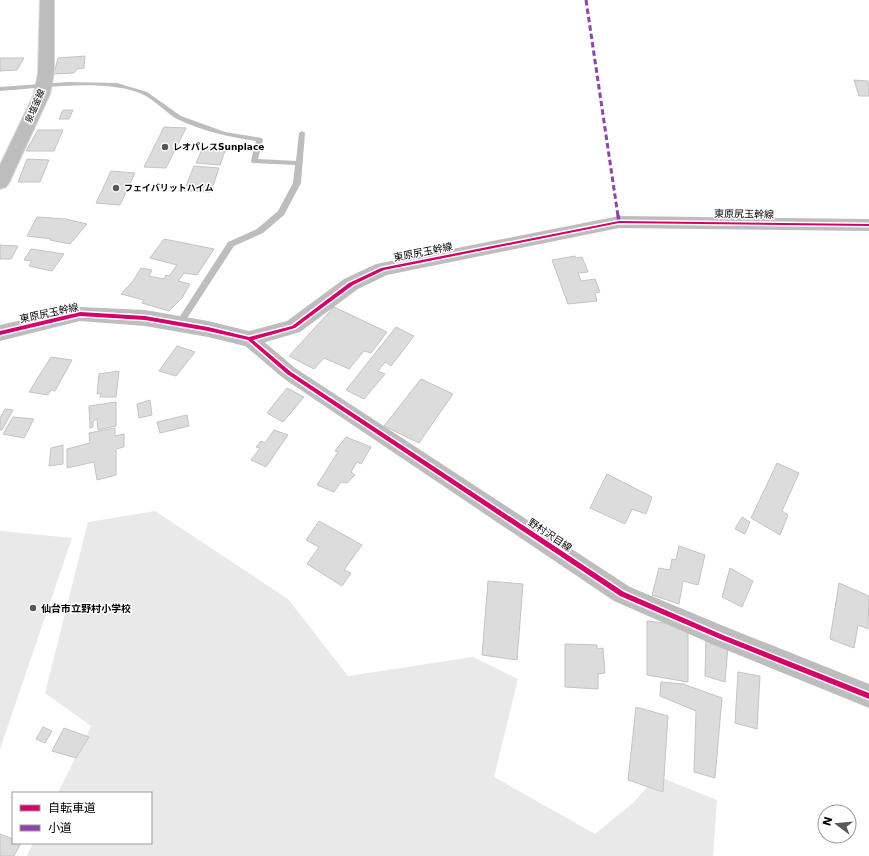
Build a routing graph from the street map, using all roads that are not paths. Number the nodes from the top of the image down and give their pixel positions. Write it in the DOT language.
graph roads {
  1 [pos="47,0"];
  2 [pos="44,86"];
  3 [pos="0,89"];
  4 [pos="302,133"];
  5 [pos="299,163"];
  6 [pos="0,183"];
  7 [pos="869,225"];
  8 [pos="179,324"];
  9 [pos="0,333"];
  10 [pos="249,339"];
  11 [pos="869,696"];
  1 -- 2 [label="street, 泉塩釜線"];
  2 -- 3 [label="lane"];
  2 -- 5 [label="lane"];
  2 -- 6 [label="street, 泉塩釜線"];
  4 -- 5 [label="lane"];
  5 -- 8 [label="lane"];
  7 -- 10 [label="street, 東原尻玉幹線"];
  8 -- 9 [label="street, 東原尻玉幹線"];
  8 -- 10 [label="street, 東原尻玉幹線"];
  10 -- 11 [label="street, 野村沢目線"];
}
